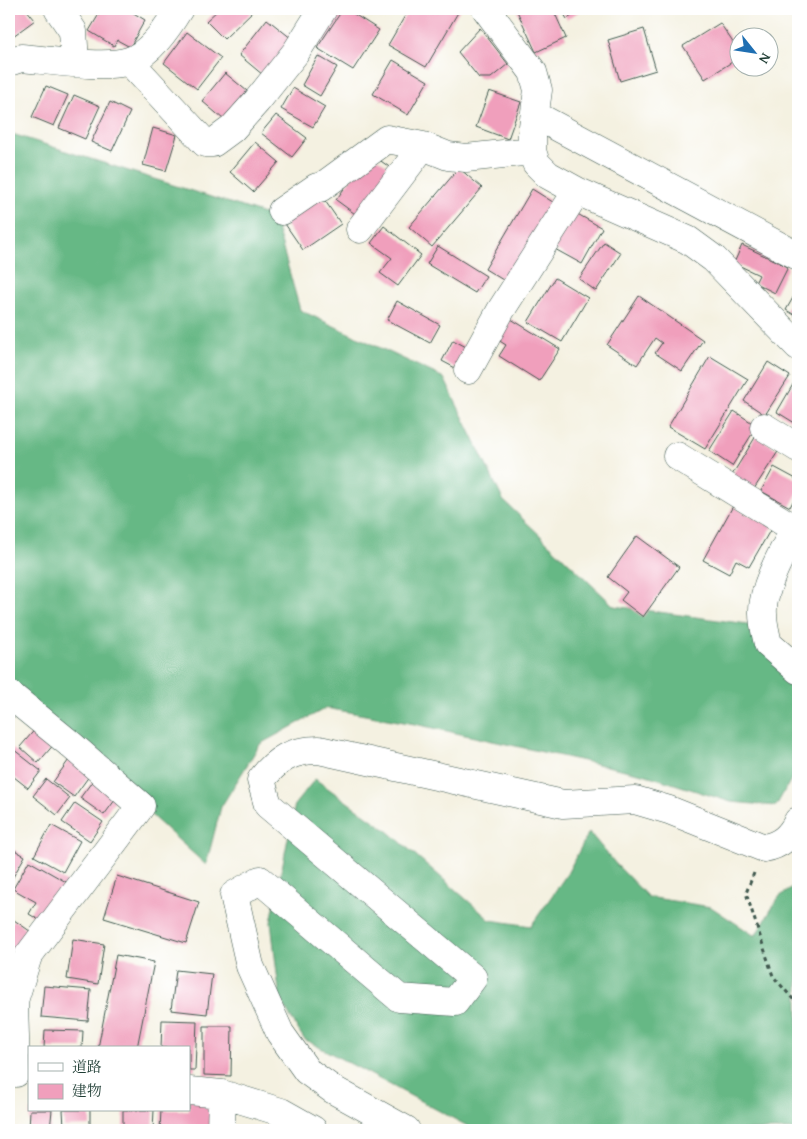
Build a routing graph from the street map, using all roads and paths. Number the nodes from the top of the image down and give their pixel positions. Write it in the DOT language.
graph roads {
  1 [pos="58,9"];
  2 [pos="179,9"];
  3 [pos="323,9"];
  4 [pos="486,9"];
  5 [pos="129,61"];
  6 [pos="9,62"];
  7 [pos="74,62"];
  8 [pos="535,115"];
  9 [pos="423,146"];
  10 [pos="532,151"];
  11 [pos="577,191"];
  12 [pos="282,211"];
  13 [pos="360,229"];
  14 [pos="798,256"];
  15 [pos="798,346"];
  16 [pos="468,370"];
  17 [pos="764,427"];
  18 [pos="798,448"];
  19 [pos="677,456"];
  20 [pos="797,526"];
  21 [pos="798,670"];
  22 [pos="9,694"];
  23 [pos="798,821"];
  24 [pos="764,848"];
  25 [pos="798,1005"];
  26 [pos="18,1074"];
  27 [pos="190,1091"];
  28 [pos="222,1094"];
  29 [pos="221,1130"];
  30 [pos="313,1130"];
  31 [pos="406,1130"];
  1 -- 7 [label="street"];
  2 -- 5 [label="street"];
  3 -- 5 [label="street"];
  4 -- 8 [label="street"];
  5 -- 7 [label="street"];
  6 -- 7 [label="street"];
  8 -- 10 [label="street"];
  8 -- 14 [label="street"];
  9 -- 10 [label="street"];
  9 -- 12 [label="street"];
  9 -- 13 [label="street"];
  10 -- 11 [label="street"];
  11 -- 15 [label="street"];
  11 -- 16 [label="street"];
  17 -- 18 [label="street"];
  19 -- 20 [label="street"];
  20 -- 21 [label="street"];
  22 -- 26 [label="street"];
  23 -- 24 [label="street"];
  24 -- 25 [label="path"];
  24 -- 31 [label="street"];
  27 -- 28 [label="street"];
  28 -- 29 [label="street"];
  28 -- 30 [label="street"];
}
